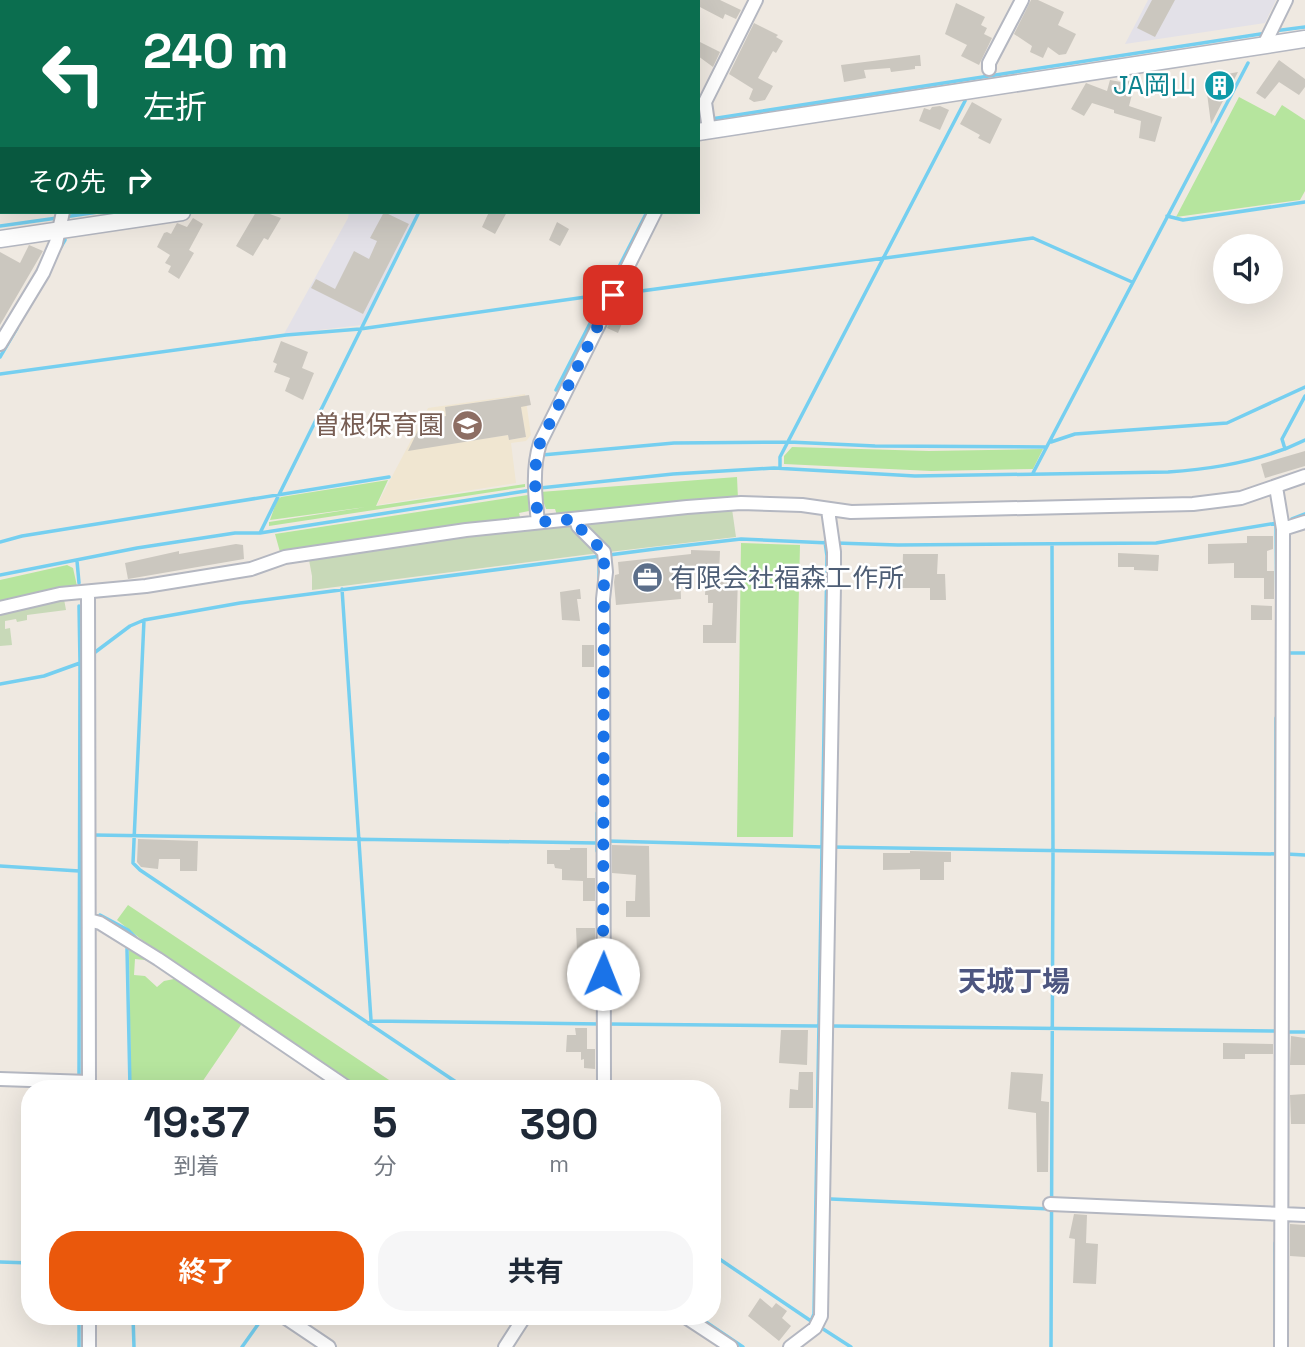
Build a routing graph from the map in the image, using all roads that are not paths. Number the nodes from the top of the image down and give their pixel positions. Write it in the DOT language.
graph roads {
  1 [pos="756,0"];
  2 [pos="1022,0"];
  3 [pos="1286,0"];
  4 [pos="1268,37"];
  5 [pos="1305,39"];
  6 [pos="989,69"];
  7 [pos="705,126"];
  8 [pos="148,214"];
  9 [pos="654,214"];
  10 [pos="62,219"];
  11 [pos="0,239"];
  12 [pos="0,345"];
  13 [pos="1305,476"];
  14 [pos="1276,487"];
  15 [pos="828,510"];
  16 [pos="576,519"];
  17 [pos="538,522"];
  18 [pos="1305,522"];
  19 [pos="1283,528"];
  20 [pos="88,592"];
  21 [pos="0,608"];
  22 [pos="89,920"];
  23 [pos="0,1079"];
  24 [pos="21,1080"];
  25 [pos="84,1080"];
  26 [pos="336,1080"];
  27 [pos="604,1080"];
  28 [pos="1051,1204"];
  29 [pos="1282,1214"];
  30 [pos="1305,1215"];
  31 [pos="89,1325"];
  32 [pos="296,1325"];
  33 [pos="519,1325"];
  34 [pos="698,1325"];
  35 [pos="89,1347"];
  36 [pos="329,1347"];
  37 [pos="505,1347"];
  38 [pos="731,1347"];
  39 [pos="790,1347"];
  40 [pos="1281,1347"];
  1 -- 7 [label="street"];
  2 -- 6 [label="street"];
  3 -- 4 [label="street"];
  4 -- 5 [label="street"];
  4 -- 7 [label="street"];
  8 -- 10 [label="street"];
  9 -- 17 [label="street"];
  10 -- 11 [label="street"];
  10 -- 12 [label="street"];
  13 -- 14 [label="street"];
  14 -- 15 [label="street"];
  14 -- 19 [label="street"];
  15 -- 16 [label="street"];
  15 -- 39 [label="street"];
  16 -- 17 [label="street"];
  16 -- 27 [label="street"];
  17 -- 20 [label="street"];
  18 -- 19 [label="street"];
  19 -- 29 [label="street"];
  20 -- 21 [label="street"];
  20 -- 22 [label="street"];
  22 -- 25 [label="street"];
  22 -- 26 [label="street"];
  23 -- 24 [label="street"];
  28 -- 29 [label="street"];
  29 -- 30 [label="street"];
  29 -- 40 [label="street"];
  31 -- 35 [label="street"];
  32 -- 36 [label="street"];
  33 -- 37 [label="street"];
  34 -- 38 [label="street"];
}
